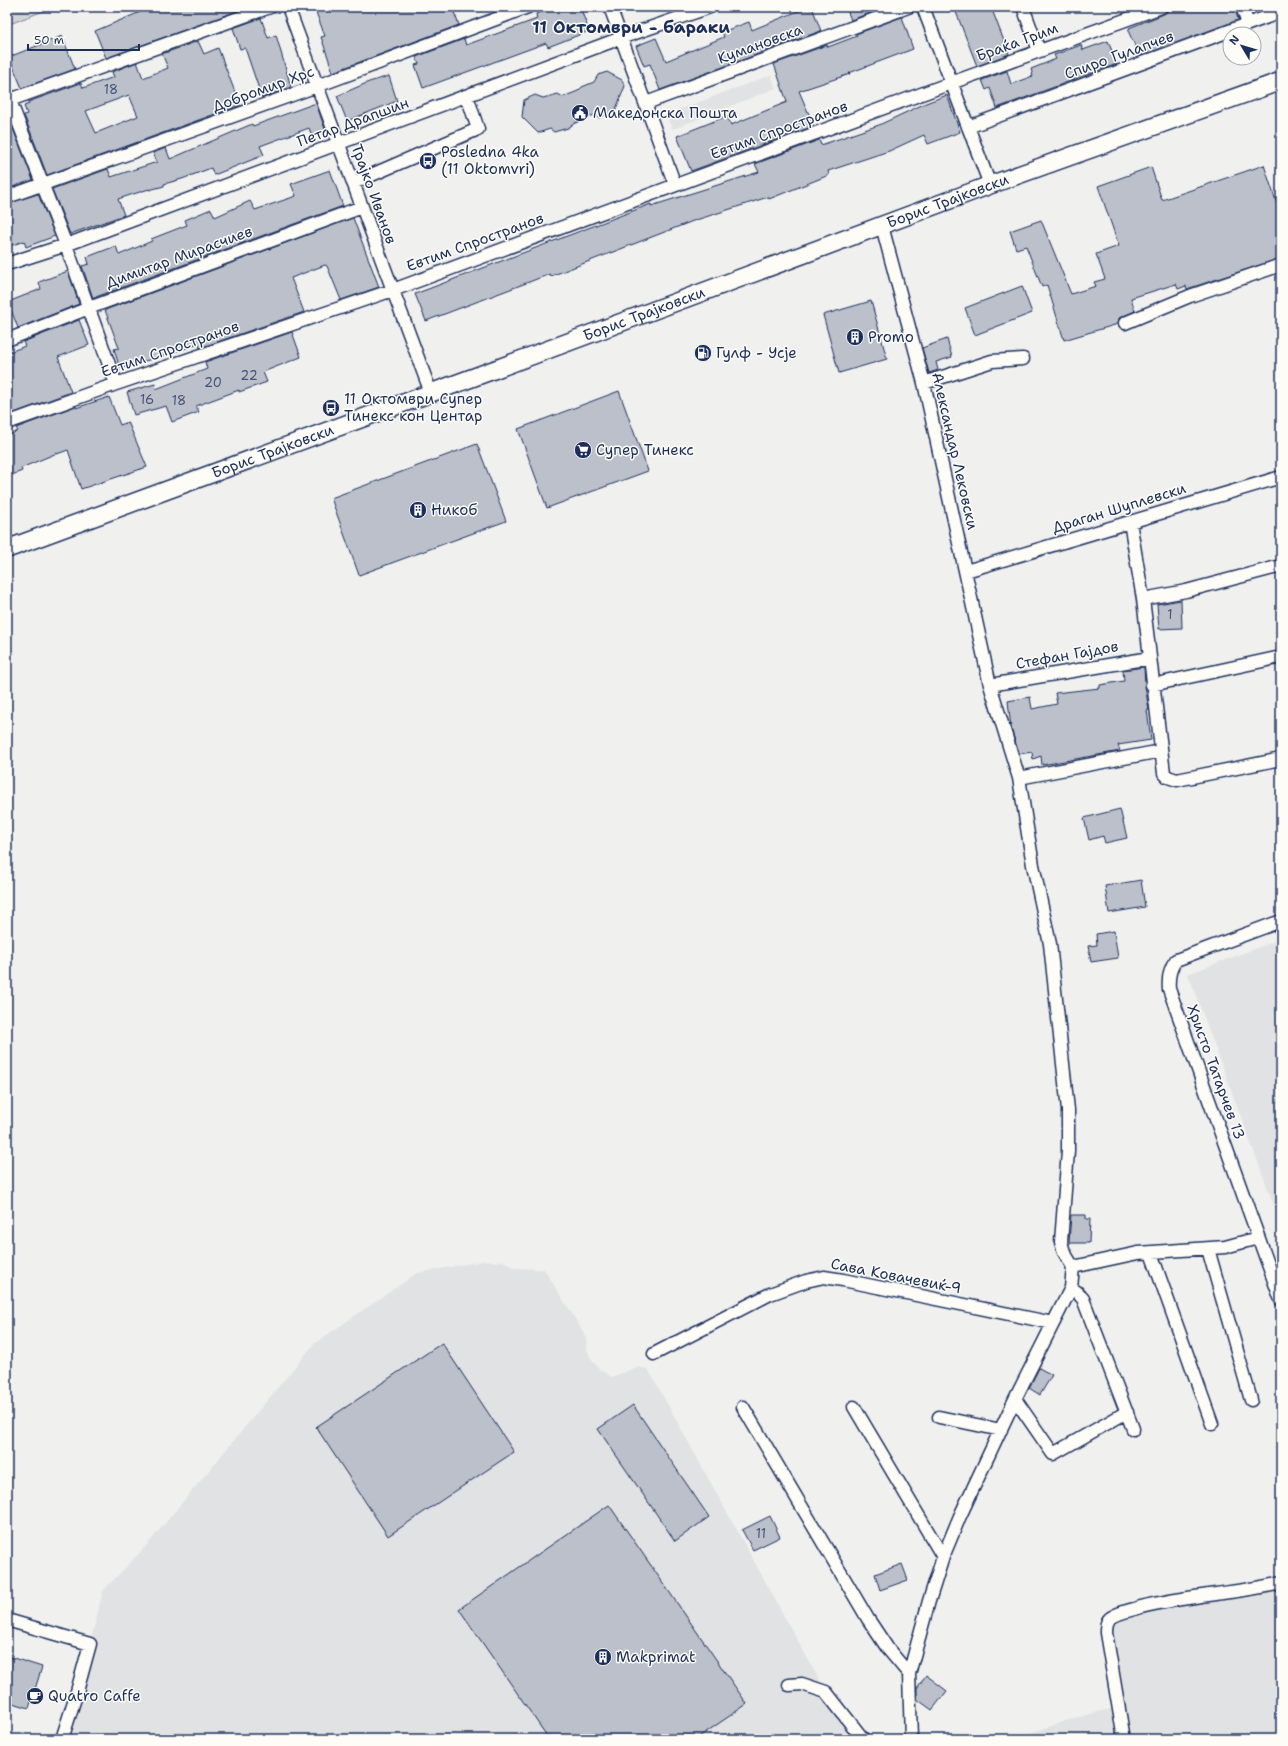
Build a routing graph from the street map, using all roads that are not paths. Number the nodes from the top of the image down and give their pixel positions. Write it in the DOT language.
graph roads {
  1 [pos="270,7"];
  2 [pos="288,7"];
  3 [pos="528,7"];
  4 [pos="610,7"];
  5 [pos="710,7"];
  6 [pos="908,7"];
  7 [pos="923,7"];
  8 [pos="1023,7"];
  9 [pos="1160,7"];
  10 [pos="1242,7"];
  11 [pos="1281,12"];
  12 [pos="1248,24"];
  13 [pos="621,38"];
  14 [pos="1039,51"];
  15 [pos="1281,81"];
  16 [pos="951,82"];
  17 [pos="317,86"];
  18 [pos="467,96"];
  19 [pos="8,98"];
  20 [pos="646,103"];
  21 [pos="968,127"];
  22 [pos="339,144"];
  23 [pos="353,183"];
  24 [pos="42,184"];
  25 [pos="990,185"];
  26 [pos="675,186"];
  27 [pos="7,197"];
  28 [pos="362,206"];
  29 [pos="882,226"];
  30 [pos="66,244"];
  31 [pos="7,264"];
  32 [pos="1281,265"];
  33 [pos="393,290"];
  34 [pos="89,308"];
  35 [pos="1125,323"];
  36 [pos="7,340"];
  37 [pos="1023,359"];
  38 [pos="924,383"];
  39 [pos="116,384"];
  40 [pos="432,393"];
  41 [pos="7,423"];
  42 [pos="1281,476"];
  43 [pos="1130,522"];
  44 [pos="7,549"];
  45 [pos="1281,566"];
  46 [pos="966,571"];
  47 [pos="1143,599"];
  48 [pos="1281,657"];
  49 [pos="1150,658"];
  50 [pos="990,684"];
  51 [pos="1152,685"];
  52 [pos="1161,751"];
  53 [pos="1281,760"];
  54 [pos="1020,778"];
  55 [pos="1281,921"];
  56 [pos="1258,1238"];
  57 [pos="1208,1249"];
  58 [pos="1151,1253"];
  59 [pos="1073,1266"];
  60 [pos="1071,1288"];
  61 [pos="1281,1300"];
  62 [pos="1053,1323"];
  63 [pos="654,1354"];
  64 [pos="1015,1399"];
  65 [pos="1251,1400"];
  66 [pos="744,1407"];
  67 [pos="854,1407"];
  68 [pos="1127,1412"];
  69 [pos="939,1417"];
  70 [pos="1212,1424"];
  71 [pos="1133,1429"];
  72 [pos="1001,1430"];
  73 [pos="943,1557"];
  74 [pos="1281,1583"];
  75 [pos="7,1620"];
  76 [pos="908,1674"];
  77 [pos="789,1685"];
  78 [pos="62,1739"];
  79 [pos="863,1739"];
  80 [pos="911,1739"];
  81 [pos="1124,1739"];
  1 -- 19 [label="street"];
  2 -- 17 [label="street, Трајко Иванов"];
  3 -- 17 [label="street, Добромир Хрс"];
  4 -- 13 [label="street"];
  5 -- 13 [label="street, Петар Драпшин"];
  6 -- 20 [label="street, Кумановска"];
  7 -- 16 [label="street"];
  8 -- 14 [label="street"];
  9 -- 14 [label="street, Браќа Грим"];
  10 -- 12 [label="street"];
  11 -- 12 [label="street, Спиро Гулапчев"];
  12 -- 21 [label="street, Спиро Гулапчев"];
  13 -- 18 [label="street, Петар Драпшин"];
  13 -- 20 [label="street"];
  14 -- 16 [label="street, Браќа Грим"];
  15 -- 25 [label="street, Борис Трајковски"];
  16 -- 21 [label="street"];
  16 -- 26 [label="street, Евтим Спространов"];
  17 -- 22 [label="street, Трајко Иванов"];
  17 -- 24 [label="street, Добромир Хрс"];
  18 -- 22 [label="street, Петар Драпшин"];
  18 -- 23 [label="street"];
  19 -- 24 [label="street"];
  20 -- 26 [label="street"];
  21 -- 25 [label="street"];
  22 -- 23 [label="street, Трајко Иванов"];
  22 -- 30 [label="street, Петар Драпшин"];
  23 -- 28 [label="street, Трајко Иванов"];
  24 -- 27 [label="street, Добромир Хрс"];
  24 -- 30 [label="street"];
  25 -- 29 [label="street, Борис Трајковски"];
  26 -- 33 [label="street, Евтим Спространов"];
  28 -- 33 [label="street, Трајко Иванов"];
  28 -- 34 [label="street, Димитар Мирасчиев"];
  29 -- 38 [label="street, Александар Лековски"];
  29 -- 40 [label="street, Борис Трајковски"];
  30 -- 31 [label="street, Петар Драпшин"];
  30 -- 34 [label="street"];
  32 -- 35 [label="street"];
  33 -- 39 [label="street, Евтим Спространов"];
  33 -- 40 [label="street, Трајко Иванов"];
  34 -- 36 [label="street, Димитар Мирасчиев"];
  34 -- 39 [label="street"];
  37 -- 38 [label="street"];
  38 -- 46 [label="street, Александар Лековски"];
  39 -- 41 [label="street, Евтим Спространов"];
  40 -- 44 [label="street, Борис Трајковски"];
  42 -- 43 [label="street, Драган Шуплевски"];
  43 -- 46 [label="street, Драган Шуплевски"];
  43 -- 47 [label="street"];
  45 -- 47 [label="street"];
  46 -- 50 [label="street, Александар Лековски"];
  47 -- 49 [label="street"];
  48 -- 51 [label="street"];
  49 -- 50 [label="street, Стефан Гајдов"];
  49 -- 51 [label="street"];
  50 -- 54 [label="street, Александар Лековски"];
  51 -- 52 [label="street"];
  52 -- 53 [label="street"];
  52 -- 54 [label="street"];
  54 -- 59 [label="street, Александар Лековски"];
  55 -- 56 [label="street, Христо Татарчев 13"];
  56 -- 57 [label="street"];
  56 -- 61 [label="street, Христо Татарчев 13"];
  57 -- 58 [label="street"];
  57 -- 65 [label="street"];
  58 -- 59 [label="street"];
  58 -- 70 [label="street"];
  59 -- 60 [label="street"];
  60 -- 62 [label="street"];
  60 -- 68 [label="street"];
  62 -- 63 [label="street, Сава Ковачевиќ-9"];
  62 -- 64 [label="street"];
  64 -- 68 [label="street"];
  64 -- 72 [label="street"];
  66 -- 76 [label="street"];
  67 -- 73 [label="street"];
  68 -- 71 [label="street"];
  69 -- 72 [label="street"];
  72 -- 73 [label="street"];
  73 -- 76 [label="street"];
  74 -- 81 [label="street"];
  75 -- 78 [label="street"];
  76 -- 80 [label="street"];
  77 -- 79 [label="street"];
}
